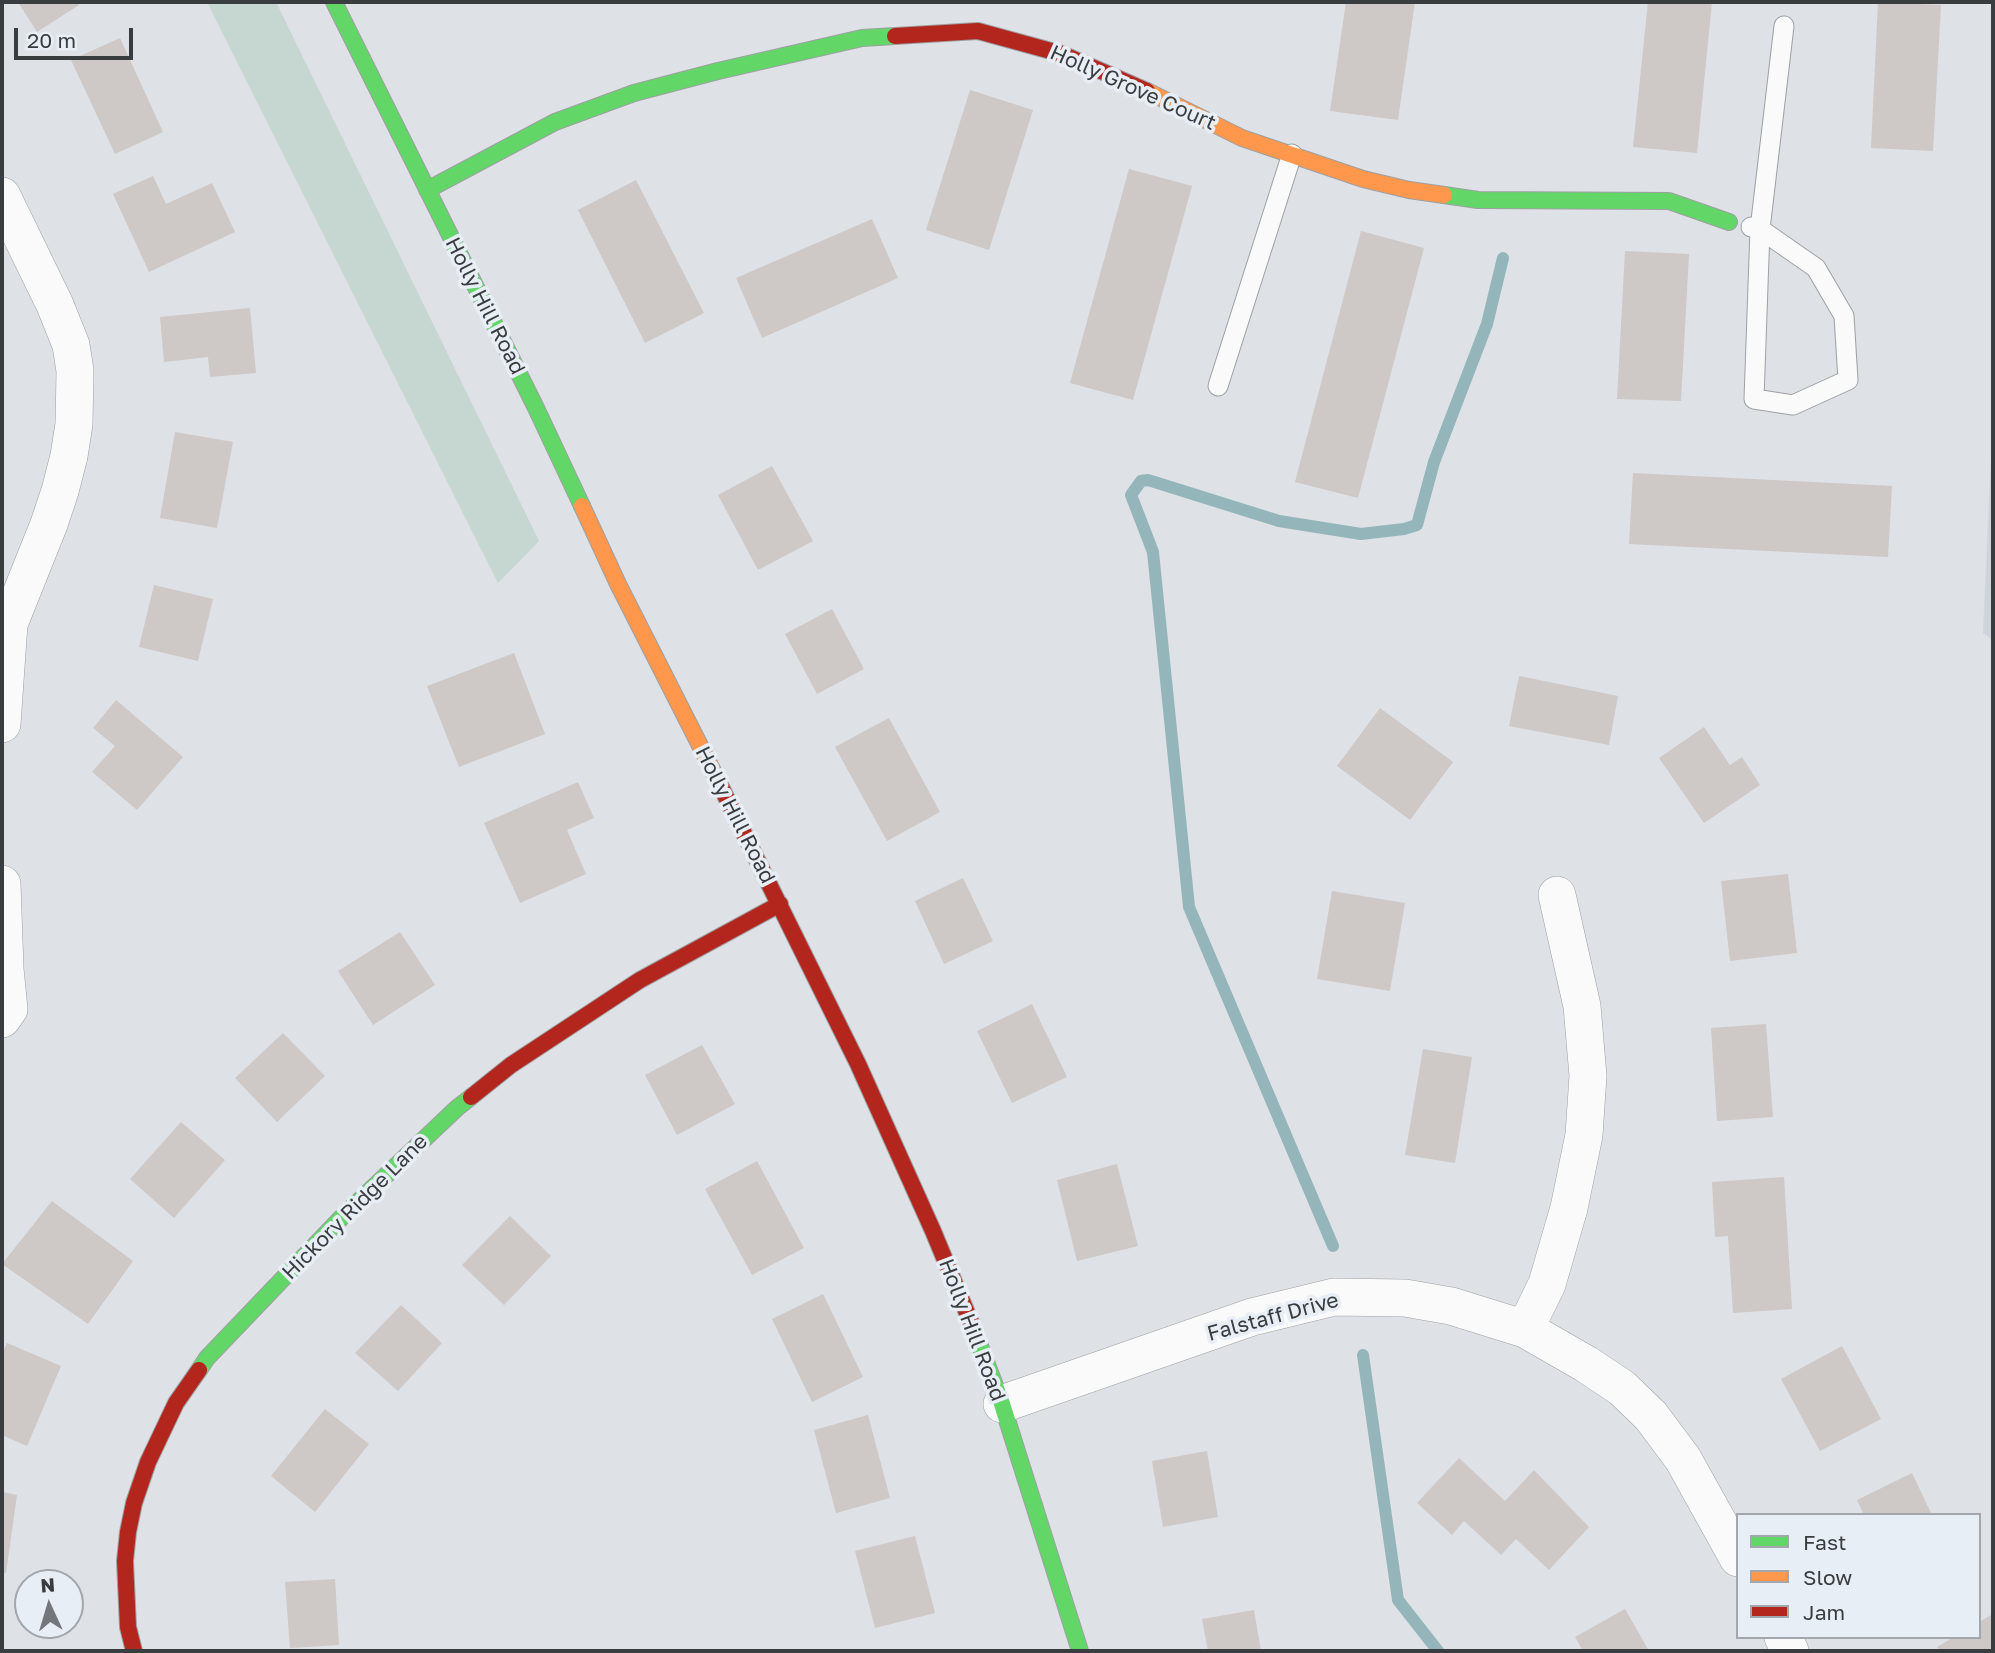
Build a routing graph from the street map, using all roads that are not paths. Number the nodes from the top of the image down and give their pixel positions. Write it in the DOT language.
graph roads {
  1 [pos="334,2"];
  2 [pos="1784,26"];
  3 [pos="1292,154"];
  4 [pos="427,190"];
  5 [pos="2,196"];
  6 [pos="1729,222"];
  7 [pos="1760,229"];
  8 [pos="1218,386"];
  9 [pos="2,724"];
  10 [pos="2,884"];
  11 [pos="1557,895"];
  12 [pos="780,904"];
  13 [pos="2,1019"];
  14 [pos="1525,1329"];
  15 [pos="1002,1404"];
  16 [pos="1736,1554"];
  17 [pos="134,1651"];
  18 [pos="1080,1651"];
  1 -- 4 [label="street, Holly Hill Road"];
  2 -- 7 [label="lane"];
  3 -- 4 [label="street, Holly Grove Court"];
  3 -- 6 [label="street, Holly Grove Court"];
  3 -- 8 [label="lane"];
  4 -- 12 [label="street, Holly Hill Road"];
  5 -- 9 [label="street"];
  6 -- 7 [label="lane"];
  7 -- 7 [label="lane"];
  10 -- 13 [label="street"];
  11 -- 14 [label="street"];
  12 -- 15 [label="street, Holly Hill Road"];
  12 -- 17 [label="street, Hickory Ridge Lane"];
  14 -- 15 [label="street, Falstaff Drive"];
  14 -- 16 [label="street, Falstaff Drive"];
  15 -- 18 [label="street, Holly Hill Road"];
}
